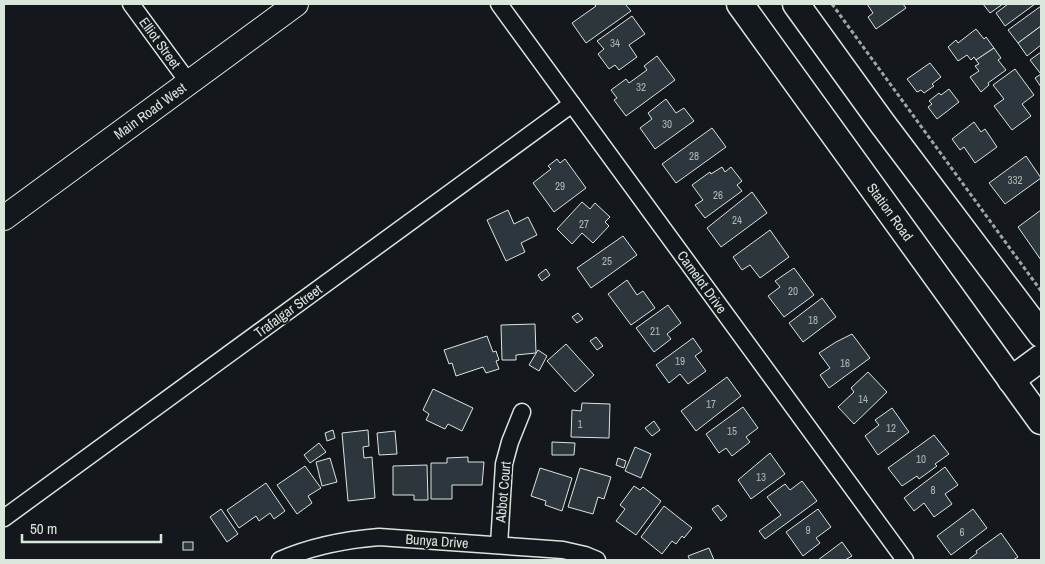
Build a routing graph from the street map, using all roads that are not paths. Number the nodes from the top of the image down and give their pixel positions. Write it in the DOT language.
graph roads {
  1 [pos="131,4"];
  2 [pos="296,4"];
  3 [pos="499,4"];
  4 [pos="740,4"];
  5 [pos="796,4"];
  6 [pos="189,83"];
  7 [pos="572,104"];
  8 [pos="4,218"];
  9 [pos="1041,334"];
  10 [pos="1041,358"];
  11 [pos="1011,380"];
  12 [pos="522,412"];
  13 [pos="1041,421"];
  14 [pos="4,518"];
  15 [pos="500,545"];
  16 [pos="280,560"];
  17 [pos="597,560"];
  18 [pos="905,560"];
  1 -- 6 [label="street, Elliot Street"];
  2 -- 6 [label="street, Main Road West"];
  3 -- 7 [label="street, Camelot Drive"];
  4 -- 11 [label="main road, Station Road"];
  5 -- 9 [label="main road"];
  6 -- 8 [label="street, Main Road West"];
  7 -- 14 [label="street, Trafalgar Street"];
  7 -- 18 [label="street, Camelot Drive"];
  10 -- 11 [label="main road"];
  11 -- 13 [label="main road, Station Road"];
  12 -- 15 [label="street, Abbot Court"];
  15 -- 16 [label="street, Bunya Drive"];
  15 -- 17 [label="street, Bunya Drive"];
}
